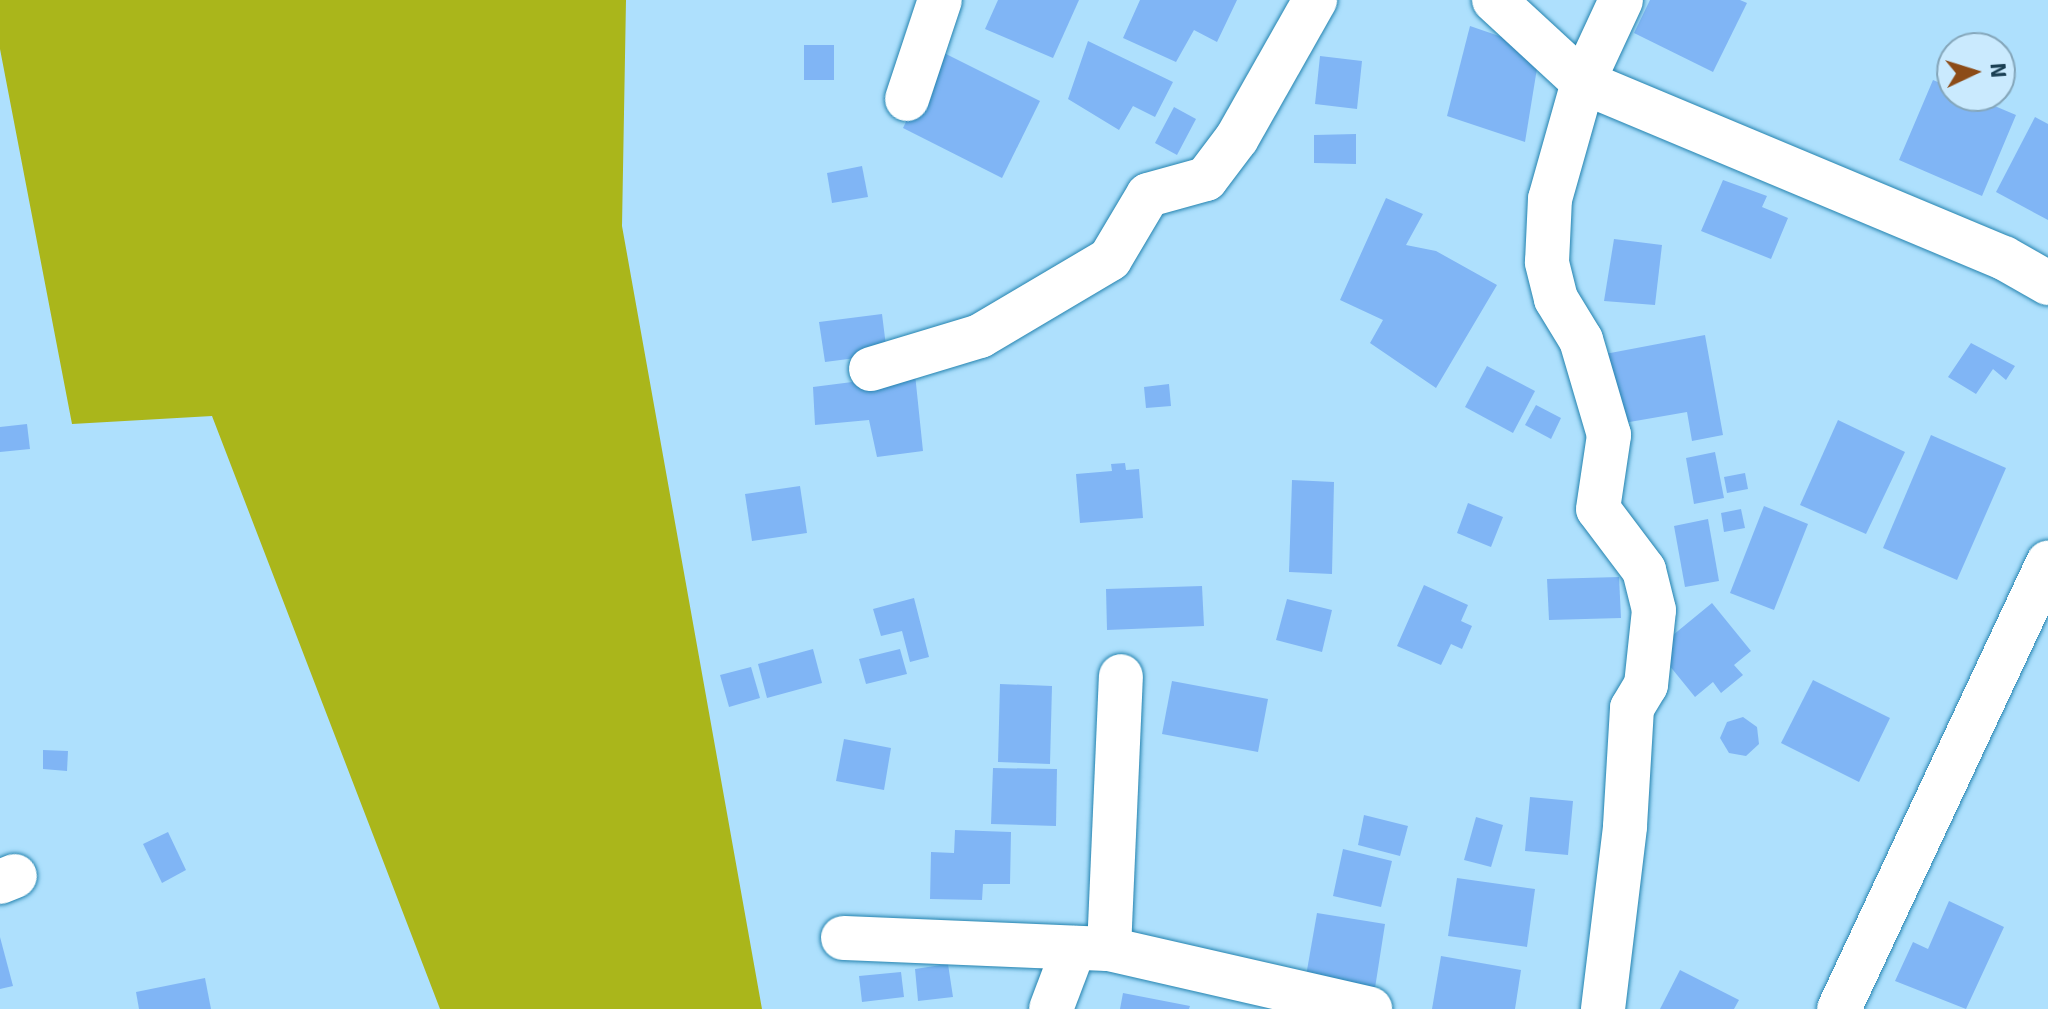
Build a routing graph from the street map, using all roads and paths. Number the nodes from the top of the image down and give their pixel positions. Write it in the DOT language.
graph roads {
  1 [pos="940,0"];
  2 [pos="1315,0"];
  3 [pos="1494,0"];
  4 [pos="1621,0"];
  5 [pos="1583,82"];
  6 [pos="907,99"];
  7 [pos="2048,283"];
  8 [pos="871,369"];
  9 [pos="2048,562"];
  10 [pos="1121,676"];
  11 [pos="843,938"];
  12 [pos="1092,948"];
  13 [pos="1051,1009"];
  14 [pos="1370,1009"];
  15 [pos="1603,1009"];
  16 [pos="1839,1009"];
  1 -- 6 [label="street"];
  2 -- 8 [label="street"];
  3 -- 5 [label="street"];
  4 -- 5 [label="street"];
  5 -- 7 [label="street"];
  5 -- 15 [label="street"];
  9 -- 16 [label="street"];
  10 -- 12 [label="street"];
  11 -- 12 [label="street"];
  12 -- 13 [label="street"];
  12 -- 14 [label="street"];
}
